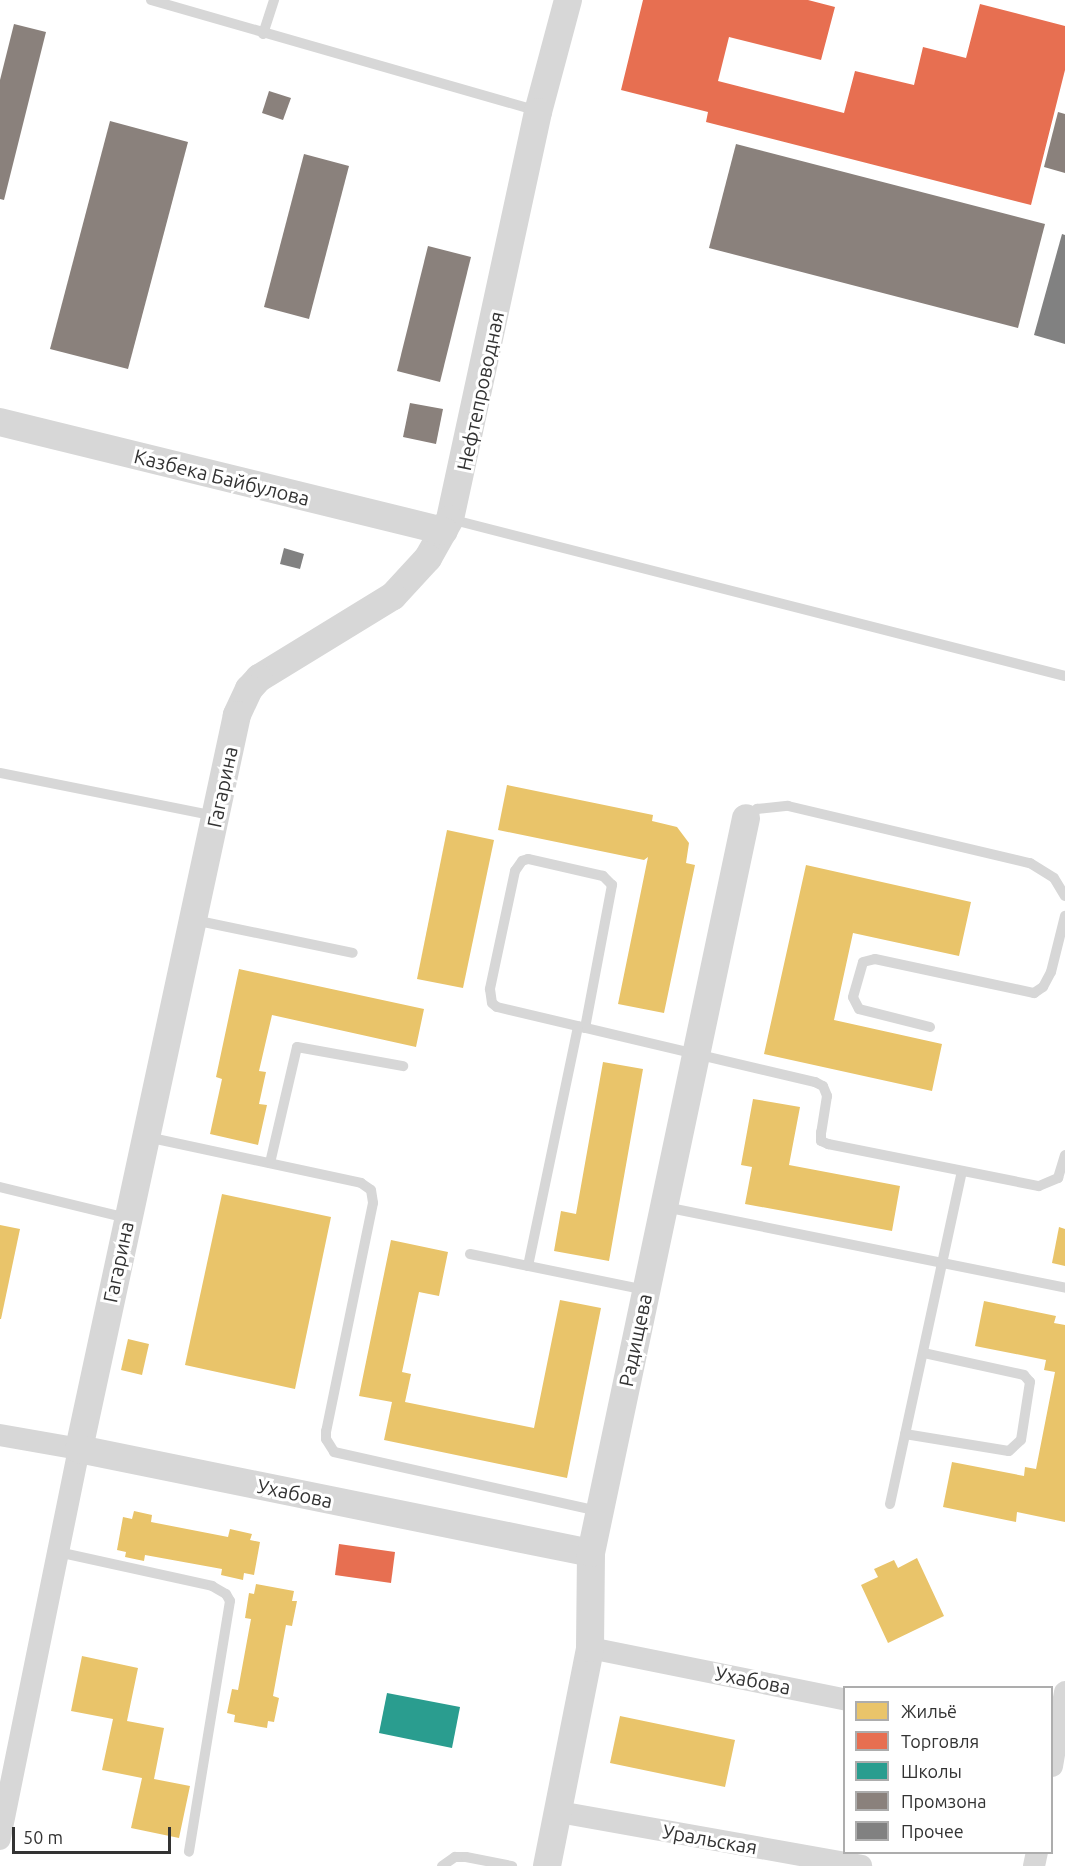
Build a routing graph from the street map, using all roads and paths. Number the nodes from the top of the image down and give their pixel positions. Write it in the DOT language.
graph roads {
  1 [pos="151,0"];
  2 [pos="274,0"];
  3 [pos="568,0"];
  4 [pos="263,34"];
  5 [pos="538,112"];
  6 [pos="0,422"];
  7 [pos="447,525"];
  8 [pos="1065,676"];
  9 [pos="249,689"];
  10 [pos="0,773"];
  11 [pos="216,816"];
  12 [pos="746,818"];
  13 [pos="1065,896"];
  14 [pos="1065,916"];
  15 [pos="194,920"];
  16 [pos="353,953"];
  17 [pos="582,1027"];
  18 [pos="930,1027"];
  19 [pos="696,1055"];
  20 [pos="403,1066"];
  21 [pos="146,1137"];
  22 [pos="1065,1155"];
  23 [pos="270,1163"];
  24 [pos="962,1172"];
  25 [pos="0,1187"];
  26 [pos="665,1207"];
  27 [pos="128,1218"];
  28 [pos="470,1254"];
  29 [pos="944,1263"];
  30 [pos="528,1266"];
  31 [pos="1065,1288"];
  32 [pos="646,1290"];
  33 [pos="924,1353"];
  34 [pos="905,1434"];
  35 [pos="0,1435"];
  36 [pos="79,1449"];
  37 [pos="890,1503"];
  38 [pos="599,1511"];
  39 [pos="58,1552"];
  40 [pos="591,1553"];
  41 [pos="590,1648"];
  42 [pos="1065,1692"];
  43 [pos="843,1699"];
  44 [pos="1054,1740"];
  45 [pos="5,1784"];
  46 [pos="559,1812"];
  47 [pos="0,1839"];
  48 [pos="189,1852"];
  49 [pos="442,1866"];
  50 [pos="512,1866"];
  51 [pos="547,1866"];
  52 [pos="861,1866"];
  1 -- 4 [label="lane"];
  2 -- 4 [label="lane"];
  3 -- 5 [label="street, Нефтепроводная"];
  4 -- 5 [label="lane"];
  5 -- 7 [label="street, Нефтепроводная"];
  6 -- 7 [label="street, Казбека Байбулова"];
  7 -- 8 [label="lane"];
  7 -- 9 [label="street, Нефтепроводная"];
  9 -- 11 [label="street, Гагарина"];
  10 -- 11 [label="lane"];
  11 -- 15 [label="street, Гагарина"];
  12 -- 13 [label="lane"];
  12 -- 19 [label="street, Радищева"];
  14 -- 18 [label="lane"];
  15 -- 16 [label="lane"];
  15 -- 21 [label="street, Гагарина"];
  17 -- 17 [label="lane"];
  17 -- 19 [label="lane"];
  17 -- 30 [label="lane"];
  19 -- 24 [label="lane"];
  19 -- 26 [label="street, Радищева"];
  20 -- 23 [label="lane"];
  21 -- 23 [label="lane"];
  21 -- 27 [label="street, Гагарина"];
  22 -- 24 [label="lane"];
  23 -- 38 [label="lane"];
  24 -- 29 [label="lane"];
  25 -- 27 [label="lane"];
  26 -- 29 [label="lane"];
  26 -- 32 [label="street, Радищева"];
  27 -- 36 [label="street, Гагарина"];
  28 -- 30 [label="lane"];
  29 -- 31 [label="lane"];
  29 -- 33 [label="lane"];
  30 -- 32 [label="lane"];
  32 -- 38 [label="street, Радищева"];
  33 -- 34 [label="lane"];
  33 -- 34 [label="lane"];
  34 -- 37 [label="lane"];
  35 -- 36 [label="street, Ухабова"];
  36 -- 39 [label="street, Гагарина"];
  36 -- 40 [label="street, Ухабова"];
  38 -- 40 [label="street, Радищева"];
  39 -- 45 [label="street, Гагарина"];
  39 -- 48 [label="lane"];
  40 -- 41 [label="street, Радищева"];
  41 -- 43 [label="street, Ухабова"];
  41 -- 46 [label="street, Радищева"];
  42 -- 44 [label="street"];
  45 -- 47 [label="street, Гагарина"];
  46 -- 51 [label="street, Радищева"];
  46 -- 52 [label="street, Уральская"];
  49 -- 50 [label="lane"];
}
